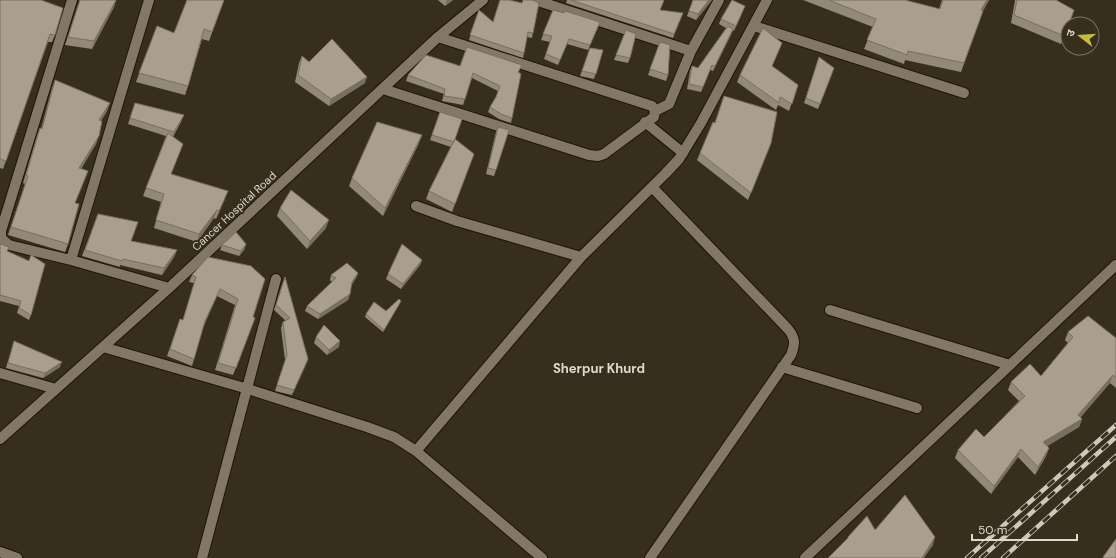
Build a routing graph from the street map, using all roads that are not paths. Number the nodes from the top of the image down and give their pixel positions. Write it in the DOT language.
graph roads {
  1 [pos="72,0"];
  2 [pos="149,0"];
  3 [pos="483,0"];
  4 [pos="535,0"];
  5 [pos="719,0"];
  6 [pos="767,0"];
  7 [pos="754,26"];
  8 [pos="438,37"];
  9 [pos="691,51"];
  10 [pos="383,89"];
  11 [pos="964,93"];
  12 [pos="655,111"];
  13 [pos="646,122"];
  14 [pos="683,153"];
  15 [pos="652,187"];
  16 [pos="416,206"];
  17 [pos="581,257"];
  18 [pos="71,260"];
  19 [pos="1116,264"];
  20 [pos="276,280"];
  21 [pos="169,288"];
  22 [pos="830,310"];
  23 [pos="103,347"];
  24 [pos="1010,365"];
  25 [pos="782,367"];
  26 [pos="0,372"];
  27 [pos="56,389"];
  28 [pos="248,389"];
  29 [pos="917,408"];
  30 [pos="0,439"];
  31 [pos="416,451"];
  32 [pos="0,552"];
  33 [pos="17,558"];
  34 [pos="202,558"];
  35 [pos="542,558"];
  36 [pos="650,558"];
  37 [pos="805,558"];
  1 -- 18 [label="street"];
  2 -- 18 [label="street"];
  3 -- 8 [label="street, Cancer Hospital Road"];
  4 -- 9 [label="street"];
  5 -- 9 [label="street"];
  6 -- 7 [label="street"];
  7 -- 11 [label="street"];
  7 -- 14 [label="street"];
  8 -- 10 [label="street, Cancer Hospital Road"];
  8 -- 12 [label="street"];
  9 -- 12 [label="street"];
  10 -- 13 [label="street"];
  10 -- 21 [label="street, Cancer Hospital Road"];
  12 -- 13 [label="street"];
  13 -- 14 [label="street"];
  14 -- 15 [label="street"];
  15 -- 17 [label="street"];
  15 -- 25 [label="street"];
  16 -- 17 [label="street"];
  17 -- 31 [label="street"];
  18 -- 21 [label="street"];
  19 -- 24 [label="street"];
  20 -- 28 [label="street"];
  21 -- 23 [label="street, Cancer Hospital Road"];
  22 -- 24 [label="street"];
  23 -- 27 [label="street, Cancer Hospital Road"];
  23 -- 28 [label="street"];
  24 -- 37 [label="street"];
  25 -- 29 [label="street"];
  25 -- 36 [label="street"];
  26 -- 27 [label="street"];
  27 -- 30 [label="street, Cancer Hospital Road"];
  28 -- 31 [label="street"];
  28 -- 34 [label="street"];
  31 -- 35 [label="street"];
  32 -- 33 [label="street"];
}
